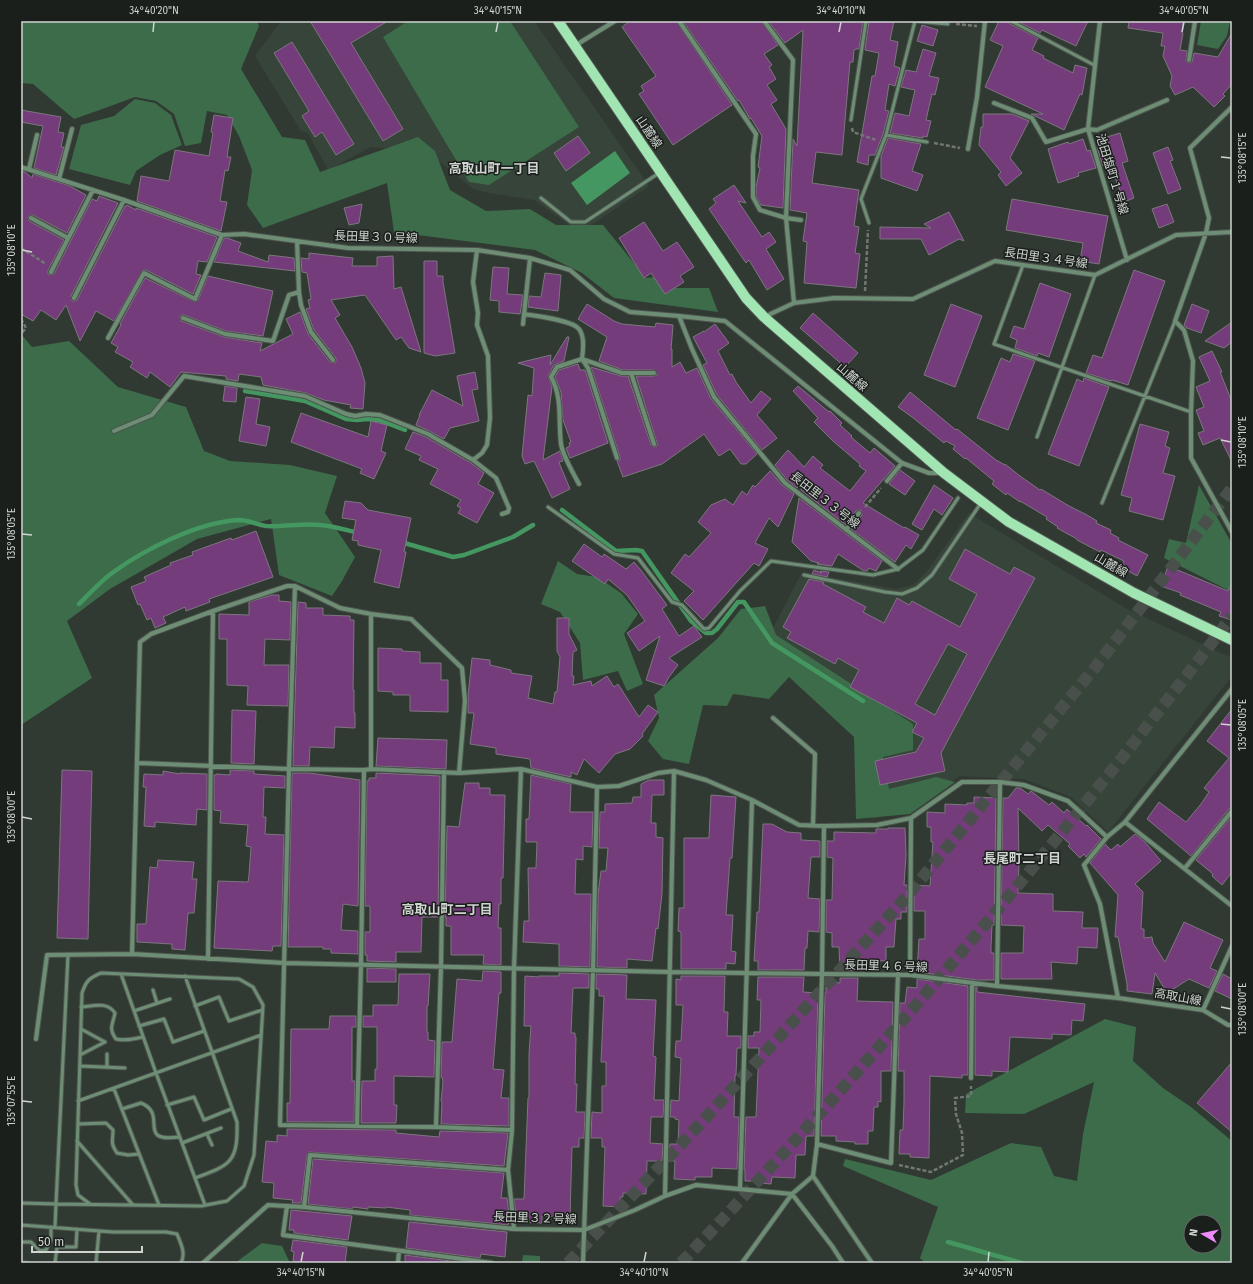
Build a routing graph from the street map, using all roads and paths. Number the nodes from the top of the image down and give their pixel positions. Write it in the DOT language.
graph roads {
  1 [pos="558,21"];
  2 [pos="615,21"];
  3 [pos="679,21"];
  4 [pos="764,21"];
  5 [pos="866,21"];
  6 [pos="915,21"];
  7 [pos="985,21"];
  8 [pos="1011,21"];
  9 [pos="1100,21"];
  10 [pos="1195,21"];
  11 [pos="948,24"];
  12 [pos="984,26"];
  13 [pos="575,46"];
  14 [pos="1189,60"];
  15 [pos="1094,66"];
  16 [pos="1167,100"];
  17 [pos="994,103"];
  18 [pos="1232,107"];
  19 [pos="851,120"];
  20 [pos="72,129"];
  21 [pos="1088,129"];
  22 [pos="37,135"];
  23 [pos="886,135"];
  24 [pos="872,139"];
  25 [pos="927,142"];
  26 [pos="945,145"];
  27 [pos="951,146"];
  28 [pos="968,149"];
  29 [pos="21,167"];
  30 [pos="29,169"];
  31 [pos="660,172"];
  32 [pos="59,179"];
  33 [pos="93,190"];
  34 [pos="541,198"];
  35 [pos="124,200"];
  36 [pos="31,218"];
  37 [pos="786,218"];
  38 [pos="801,220"];
  39 [pos="868,223"];
  40 [pos="1232,232"];
  41 [pos="1206,233"];
  42 [pos="222,235"];
  43 [pos="68,238"];
  44 [pos="868,238"];
  45 [pos="297,241"];
  46 [pos="21,248"];
  47 [pos="477,250"];
  48 [pos="530,258"];
  49 [pos="1127,260"];
  50 [pos="1023,265"];
  51 [pos="52,270"];
  52 [pos="1095,275"];
  53 [pos="299,292"];
  54 [pos="74,298"];
  55 [pos="865,299"];
  56 [pos="794,303"];
  57 [pos="524,314"];
  58 [pos="679,316"];
  59 [pos="764,317"];
  60 [pos="183,318"];
  61 [pos="21,319"];
  62 [pos="1175,321"];
  63 [pos="523,324"];
  64 [pos="21,334"];
  65 [pos="108,338"];
  66 [pos="333,360"];
  67 [pos="582,360"];
  68 [pos="1062,368"];
  69 [pos="631,373"];
  70 [pos="654,373"];
  71 [pos="1144,396"];
  72 [pos="1191,412"];
  73 [pos="114,431"];
  74 [pos="1037,437"];
  75 [pos="654,444"];
  76 [pos="617,458"];
  77 [pos="473,460"];
  78 [pos="902,463"];
  79 [pos="944,473"];
  80 [pos="887,481"];
  81 [pos="578,484"];
  82 [pos="958,498"];
  83 [pos="982,501"];
  84 [pos="1102,503"];
  85 [pos="548,507"];
  86 [pos="859,513"];
  87 [pos="502,514"];
  88 [pos="846,530"];
  89 [pos="1232,532"];
  90 [pos="898,569"];
  91 [pos="804,575"];
  92 [pos="295,586"];
  93 [pos="213,611"];
  94 [pos="371,614"];
  95 [pos="1232,640"];
  96 [pos="1232,689"];
  97 [pos="773,718"];
  98 [pos="138,763"];
  99 [pos="212,766"];
  100 [pos="288,769"];
  101 [pos="371,769"];
  102 [pos="521,769"];
  103 [pos="364,770"];
  104 [pos="674,771"];
  105 [pos="444,772"];
  106 [pos="458,773"];
  107 [pos="1000,782"];
  108 [pos="597,786"];
  109 [pos="752,800"];
  110 [pos="1232,811"];
  111 [pos="911,818"];
  112 [pos="1125,822"];
  113 [pos="813,826"];
  114 [pos="824,826"];
  115 [pos="1107,837"];
  116 [pos="1185,868"];
  117 [pos="1232,906"];
  118 [pos="1232,946"];
  119 [pos="132,954"];
  120 [pos="68,955"];
  121 [pos="208,959"];
  122 [pos="285,963"];
  123 [pos="361,965"];
  124 [pos="441,966"];
  125 [pos="514,968"];
  126 [pos="593,971"];
  127 [pos="669,972"];
  128 [pos="746,972"];
  129 [pos="121,974"];
  130 [pos="822,974"];
  131 [pos="898,974"];
  132 [pos="910,975"];
  133 [pos="184,976"];
  134 [pos="972,983"];
  135 [pos="997,986"];
  136 [pos="153,990"];
  137 [pos="1118,998"];
  138 [pos="170,999"];
  139 [pos="157,1003"];
  140 [pos="195,1006"];
  141 [pos="81,1007"];
  142 [pos="262,1010"];
  143 [pos="1203,1010"];
  144 [pos="134,1011"];
  145 [pos="1232,1025"];
  146 [pos="139,1026"];
  147 [pos="81,1029"];
  148 [pos="204,1031"];
  149 [pos="261,1035"];
  150 [pos="143,1037"];
  151 [pos="36,1039"];
  152 [pos="211,1053"];
  153 [pos="107,1054"];
  154 [pos="80,1055"];
  155 [pos="80,1066"];
  156 [pos="107,1067"];
  157 [pos="125,1068"];
  158 [pos="156,1073"];
  159 [pos="971,1078"];
  160 [pos="114,1088"];
  161 [pos="78,1101"];
  162 [pos="167,1105"];
  163 [pos="122,1109"];
  164 [pos="231,1109"];
  165 [pos="78,1124"];
  166 [pos="357,1125"];
  167 [pos="436,1126"];
  168 [pos="221,1128"];
  169 [pos="512,1130"];
  170 [pos="207,1134"];
  171 [pos="179,1137"];
  172 [pos="77,1141"];
  173 [pos="182,1143"];
  174 [pos="816,1144"];
  175 [pos="212,1145"];
  176 [pos="139,1154"];
  177 [pos="891,1163"];
  178 [pos="508,1170"];
  179 [pos="813,1176"];
  180 [pos="195,1178"];
  181 [pos="740,1189"];
  182 [pos="792,1194"];
  183 [pos="665,1196"];
  184 [pos="21,1203"];
  185 [pos="56,1204"];
  186 [pos="90,1204"];
  187 [pos="133,1205"];
  188 [pos="159,1206"];
  189 [pos="205,1206"];
  190 [pos="287,1206"];
  191 [pos="304,1208"];
  192 [pos="21,1225"];
  193 [pos="53,1227"];
  194 [pos="77,1229"];
  195 [pos="514,1229"];
  196 [pos="584,1230"];
  197 [pos="99,1231"];
  198 [pos="21,1242"];
  199 [pos="400,1251"];
  200 [pos="449,1257"];
  201 [pos="21,1263"];
  202 [pos="27,1263"];
  203 [pos="56,1263"];
  204 [pos="96,1263"];
  205 [pos="181,1263"];
  206 [pos="203,1263"];
  207 [pos="398,1263"];
  208 [pos="448,1263"];
  209 [pos="492,1263"];
  210 [pos="583,1263"];
  211 [pos="742,1263"];
  212 [pos="843,1263"];
  213 [pos="872,1263"];
  1 -- 13 [label="main road, 山麓線"];
  2 -- 13 [label="street"];
  3 -- 37 [label="street"];
  4 -- 37 [label="street"];
  5 -- 19 [label="lane"];
  6 -- 11 [label="lane"];
  6 -- 23 [label="lane"];
  7 -- 12 [label="street"];
  8 -- 15 [label="lane"];
  9 -- 15 [label="street, 池田塩町１号線"];
  10 -- 14 [label="street"];
  11 -- 12 [label="path"];
  12 -- 28 [label="street"];
  13 -- 31 [label="main road, 山麓線"];
  15 -- 21 [label="street, 池田塩町１号線"];
  16 -- 21 [label="street"];
  17 -- 21 [label="street"];
  18 -- 41 [label="street"];
  19 -- 24 [label="path"];
  20 -- 32 [label="street"];
  21 -- 49 [label="street, 池田塩町１号線"];
  22 -- 30 [label="street"];
  23 -- 25 [label="lane"];
  23 -- 39 [label="lane"];
  26 -- 27 [label="path"];
  29 -- 30 [label="street, 長田里３０号線"];
  30 -- 32 [label="street, 長田里３０号線"];
  31 -- 34 [label="lane"];
  31 -- 59 [label="main road, 山麓線"];
  32 -- 33 [label="street, 長田里３０号線"];
  33 -- 35 [label="street, 長田里３０号線"];
  33 -- 43 [label="street"];
  35 -- 42 [label="street, 長田里３０号線"];
  35 -- 54 [label="street"];
  36 -- 43 [label="street"];
  37 -- 38 [label="street"];
  37 -- 56 [label="street"];
  40 -- 41 [label="street, 長田里３４号線"];
  41 -- 49 [label="street, 長田里３４号線"];
  41 -- 62 [label="street"];
  42 -- 45 [label="street, 長田里３０号線"];
  42 -- 65 [label="street"];
  43 -- 51 [label="street"];
  44 -- 55 [label="path"];
  45 -- 47 [label="street, 長田里３０号線"];
  45 -- 53 [label="street"];
  46 -- 51 [label="path"];
  47 -- 48 [label="street, 長田里３０号線"];
  47 -- 77 [label="street"];
  48 -- 57 [label="street"];
  48 -- 58 [label="street, 長田里３０号線"];
  49 -- 52 [label="street, 長田里３４号線"];
  50 -- 52 [label="street, 長田里３４号線"];
  50 -- 55 [label="street, 長田里３４号線"];
  50 -- 68 [label="lane"];
  52 -- 68 [label="lane"];
  53 -- 60 [label="street"];
  53 -- 66 [label="street"];
  55 -- 56 [label="street, 長田里３４号線"];
  56 -- 59 [label="street, 長田里３４号線"];
  57 -- 63 [label="street"];
  57 -- 67 [label="street"];
  58 -- 78 [label="street, 長田里３０号線"];
  58 -- 88 [label="street, 長田里３３号線"];
  59 -- 79 [label="main road, 山麓線"];
  61 -- 64 [label="path"];
  62 -- 71 [label="lane"];
  62 -- 72 [label="street"];
  67 -- 69 [label="street"];
  67 -- 76 [label="street"];
  67 -- 81 [label="street"];
  68 -- 71 [label="lane"];
  68 -- 74 [label="lane"];
  69 -- 70 [label="street"];
  69 -- 75 [label="street"];
  71 -- 72 [label="lane"];
  71 -- 84 [label="lane"];
  72 -- 89 [label="street"];
  73 -- 77 [label="street"];
  77 -- 87 [label="street"];
  78 -- 79 [label="street"];
  78 -- 80 [label="street"];
  79 -- 83 [label="main road, 山麓線"];
  80 -- 86 [label="path"];
  82 -- 90 [label="lane"];
  83 -- 91 [label="lane"];
  83 -- 95 [label="main road, 山麓線"];
  85 -- 90 [label="lane"];
  86 -- 88 [label="street"];
  88 -- 90 [label="street, 長田里３３号線"];
  92 -- 93 [label="street"];
  92 -- 94 [label="street"];
  92 -- 100 [label="street"];
  93 -- 98 [label="street"];
  93 -- 99 [label="street"];
  94 -- 101 [label="street"];
  94 -- 106 [label="street"];
  96 -- 112 [label="street"];
  97 -- 113 [label="street"];
  98 -- 99 [label="street"];
  98 -- 119 [label="street"];
  99 -- 100 [label="street"];
  99 -- 121 [label="street"];
  100 -- 103 [label="street"];
  100 -- 122 [label="street"];
  101 -- 103 [label="street"];
  101 -- 105 [label="street"];
  102 -- 106 [label="street"];
  102 -- 108 [label="street"];
  102 -- 125 [label="street"];
  103 -- 123 [label="street"];
  104 -- 108 [label="street"];
  104 -- 109 [label="street"];
  104 -- 127 [label="street"];
  105 -- 106 [label="street"];
  105 -- 124 [label="street"];
  107 -- 111 [label="street"];
  107 -- 115 [label="street"];
  107 -- 135 [label="street"];
  108 -- 126 [label="street"];
  109 -- 113 [label="street"];
  109 -- 128 [label="street"];
  110 -- 116 [label="street"];
  111 -- 114 [label="street"];
  111 -- 132 [label="street"];
  112 -- 115 [label="street"];
  112 -- 116 [label="street"];
  113 -- 114 [label="street"];
  114 -- 130 [label="street"];
  115 -- 137 [label="street"];
  116 -- 117 [label="street"];
  118 -- 143 [label="street"];
  119 -- 120 [label="street, 長田里４６号線"];
  119 -- 121 [label="street, 長田里４６号線"];
  120 -- 151 [label="street, 長田里４６号線"];
  120 -- 185 [label="lane"];
  121 -- 122 [label="street, 長田里４６号線"];
  122 -- 123 [label="street, 長田里４６号線"];
  122 -- 166 [label="street"];
  123 -- 124 [label="street, 長田里４６号線"];
  123 -- 166 [label="street"];
  124 -- 125 [label="street, 長田里４６号線"];
  124 -- 167 [label="street"];
  125 -- 126 [label="street, 長田里４６号線"];
  125 -- 169 [label="street"];
  126 -- 127 [label="street, 長田里４６号線"];
  126 -- 196 [label="street"];
  127 -- 128 [label="street, 長田里４６号線"];
  127 -- 183 [label="street"];
  128 -- 130 [label="street, 長田里４６号線"];
  128 -- 181 [label="street"];
  129 -- 133 [label="lane"];
  129 -- 141 [label="lane"];
  129 -- 144 [label="lane"];
  130 -- 131 [label="street, 長田里４６号線"];
  130 -- 174 [label="street"];
  131 -- 132 [label="street, 長田里４６号線"];
  131 -- 177 [label="street"];
  132 -- 134 [label="street, 長田里４６号線"];
  133 -- 140 [label="lane"];
  133 -- 142 [label="lane"];
  134 -- 135 [label="street, 長田里４６号線"];
  134 -- 159 [label="street"];
  135 -- 137 [label="street, 長田里４６号線"];
  136 -- 139 [label="lane"];
  137 -- 143 [label="street, 高取山線"];
  138 -- 139 [label="lane"];
  139 -- 144 [label="lane"];
  140 -- 142 [label="lane"];
  140 -- 148 [label="lane"];
  141 -- 147 [label="lane"];
  141 -- 150 [label="lane"];
  142 -- 149 [label="lane"];
  143 -- 145 [label="street, 高取山線"];
  144 -- 146 [label="lane"];
  146 -- 148 [label="lane"];
  146 -- 150 [label="lane"];
  147 -- 154 [label="lane"];
  147 -- 154 [label="lane"];
  148 -- 152 [label="lane"];
  149 -- 152 [label="lane"];
  149 -- 189 [label="lane"];
  150 -- 158 [label="lane"];
  152 -- 158 [label="lane"];
  152 -- 164 [label="lane"];
  153 -- 156 [label="lane"];
  154 -- 155 [label="lane"];
  155 -- 156 [label="lane"];
  155 -- 161 [label="lane"];
  156 -- 157 [label="lane"];
  158 -- 160 [label="lane"];
  158 -- 162 [label="lane"];
  159 -- 177 [label="path"];
  160 -- 161 [label="lane"];
  160 -- 163 [label="lane"];
  161 -- 165 [label="lane"];
  162 -- 164 [label="lane"];
  162 -- 171 [label="lane"];
  163 -- 171 [label="lane"];
  163 -- 176 [label="lane"];
  164 -- 180 [label="lane"];
  165 -- 172 [label="lane"];
  165 -- 176 [label="lane"];
  166 -- 167 [label="street"];
  167 -- 169 [label="street"];
  168 -- 170 [label="lane"];
  169 -- 178 [label="street"];
  170 -- 173 [label="lane"];
  170 -- 175 [label="lane"];
  171 -- 173 [label="lane"];
  172 -- 186 [label="lane"];
  172 -- 187 [label="lane"];
  173 -- 180 [label="lane"];
  174 -- 177 [label="street"];
  174 -- 179 [label="street"];
  176 -- 188 [label="lane"];
  178 -- 191 [label="street"];
  178 -- 195 [label="street"];
  179 -- 182 [label="street"];
  179 -- 213 [label="street"];
  180 -- 189 [label="lane"];
  181 -- 182 [label="street, 長田里３２号線"];
  181 -- 183 [label="street, 長田里３２号線"];
  182 -- 211 [label="street"];
  182 -- 212 [label="street"];
  183 -- 196 [label="street, 長田里３２号線"];
  184 -- 185 [label="lane"];
  185 -- 186 [label="lane"];
  185 -- 193 [label="lane"];
  186 -- 187 [label="lane"];
  187 -- 188 [label="lane"];
  188 -- 189 [label="lane"];
  190 -- 191 [label="street, 長田里３２号線"];
  190 -- 199 [label="street"];
  190 -- 206 [label="street, 長田里３２号線"];
  191 -- 195 [label="street, 長田里３２号線"];
  192 -- 193 [label="lane"];
  193 -- 194 [label="lane"];
  193 -- 198 [label="lane"];
  194 -- 197 [label="lane"];
  194 -- 203 [label="lane"];
  195 -- 196 [label="street, 長田里３２号線"];
  196 -- 210 [label="street"];
  197 -- 204 [label="lane"];
  197 -- 205 [label="lane"];
  199 -- 200 [label="street"];
  199 -- 207 [label="street"];
  200 -- 208 [label="street"];
  200 -- 209 [label="street"];
  201 -- 202 [label="lane"];
}
